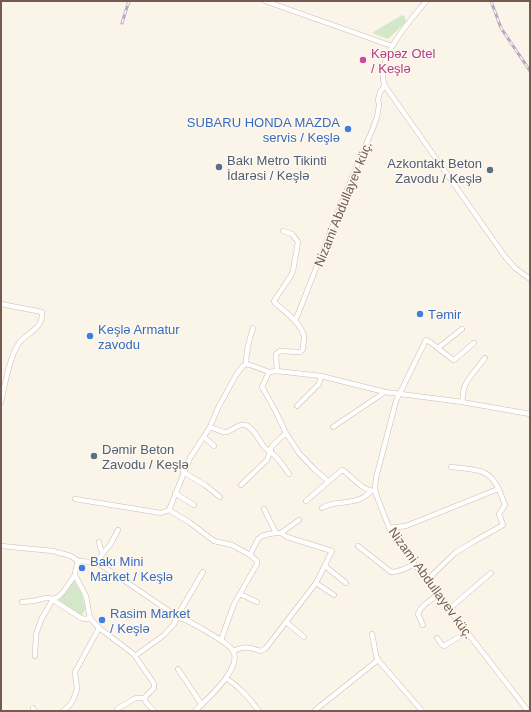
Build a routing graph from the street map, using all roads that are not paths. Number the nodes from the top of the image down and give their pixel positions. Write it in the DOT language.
graph roads {
  1 [pos="265,1"];
  2 [pos="426,1"];
  3 [pos="392,46"];
  4 [pos="385,86"];
  5 [pos="283,231"];
  6 [pos="530,279"];
  7 [pos="1,304"];
  8 [pos="294,320"];
  9 [pos="253,328"];
  10 [pos="462,329"];
  11 [pos="474,343"];
  12 [pos="438,348"];
  13 [pos="485,358"];
  14 [pos="246,364"];
  15 [pos="277,371"];
  16 [pos="269,372"];
  17 [pos="321,376"];
  18 [pos="385,392"];
  19 [pos="399,394"];
  20 [pos="1,402"];
  21 [pos="462,402"];
  22 [pos="297,406"];
  23 [pos="530,414"];
  24 [pos="210,427"];
  25 [pos="333,427"];
  26 [pos="286,433"];
  27 [pos="204,437"];
  28 [pos="214,446"];
  29 [pos="270,451"];
  30 [pos="451,467"];
  31 [pos="183,472"];
  32 [pos="289,474"];
  33 [pos="328,481"];
  34 [pos="241,485"];
  35 [pos="498,489"];
  36 [pos="373,491"];
  37 [pos="175,493"];
  38 [pos="220,497"];
  39 [pos="75,499"];
  40 [pos="306,501"];
  41 [pos="194,505"];
  42 [pos="322,508"];
  43 [pos="264,509"];
  44 [pos="168,510"];
  45 [pos="299,520"];
  46 [pos="389,528"];
  47 [pos="118,530"];
  48 [pos="279,533"];
  49 [pos="99,542"];
  50 [pos="1,546"];
  51 [pos="358,546"];
  52 [pos="103,553"];
  53 [pos="250,555"];
  54 [pos="78,561"];
  55 [pos="97,563"];
  56 [pos="414,564"];
  57 [pos="325,566"];
  58 [pos="203,572"];
  59 [pos="491,573"];
  60 [pos="75,576"];
  61 [pos="427,580"];
  62 [pos="346,582"];
  63 [pos="316,583"];
  64 [pos="240,594"];
  65 [pos="334,595"];
  66 [pos="438,595"];
  67 [pos="53,600"];
  68 [pos="22,602"];
  69 [pos="257,602"];
  70 [pos="449,609"];
  71 [pos="178,617"];
  72 [pos="90,618"];
  73 [pos="286,622"];
  74 [pos="423,625"];
  75 [pos="99,628"];
  76 [pos="467,632"];
  77 [pos="372,634"];
  78 [pos="304,637"];
  79 [pos="437,638"];
  80 [pos="221,640"];
  81 [pos="234,651"];
  82 [pos="35,656"];
  83 [pos="135,656"];
  84 [pos="378,660"];
  85 [pos="178,670"];
  86 [pos="226,678"];
  87 [pos="144,698"];
  88 [pos="202,705"];
  89 [pos="68,706"];
  90 [pos="118,709"];
  91 [pos="63,711"];
  92 [pos="71,711"];
  93 [pos="154,711"];
  94 [pos="195,711"];
  95 [pos="260,711"];
  96 [pos="314,711"];
  97 [pos="422,711"];
  98 [pos="528,711"];
  1 -- 3 [label="street"];
  2 -- 3 [label="street"];
  3 -- 4 [label="street"];
  4 -- 6 [label="street"];
  4 -- 8 [label="street, Nizami Abdullayev küç."];
  5 -- 8 [label="street"];
  7 -- 20 [label="street"];
  8 -- 15 [label="street"];
  9 -- 14 [label="street"];
  10 -- 12 [label="street"];
  11 -- 12 [label="street"];
  12 -- 19 [label="street, Nizami Abdullayev küç."];
  13 -- 21 [label="street"];
  14 -- 16 [label="street"];
  14 -- 24 [label="street"];
  15 -- 16 [label="street"];
  15 -- 17 [label="street"];
  16 -- 26 [label="street"];
  17 -- 18 [label="street"];
  17 -- 22 [label="street"];
  18 -- 19 [label="street"];
  18 -- 25 [label="street"];
  19 -- 21 [label="street"];
  19 -- 36 [label="street, Nizami Abdullayev küç."];
  21 -- 23 [label="street"];
  24 -- 27 [label="street"];
  24 -- 29 [label="street"];
  26 -- 29 [label="street"];
  26 -- 33 [label="street"];
  27 -- 28 [label="street"];
  27 -- 31 [label="street"];
  29 -- 32 [label="street"];
  29 -- 34 [label="street"];
  30 -- 35 [label="street"];
  31 -- 37 [label="street"];
  31 -- 38 [label="street"];
  33 -- 36 [label="street"];
  33 -- 40 [label="street"];
  35 -- 46 [label="street"];
  35 -- 61 [label="street"];
  36 -- 42 [label="street"];
  36 -- 46 [label="street, Nizami Abdullayev küç."];
  37 -- 41 [label="street"];
  37 -- 44 [label="street"];
  39 -- 44 [label="street"];
  43 -- 48 [label="street"];
  44 -- 53 [label="street"];
  45 -- 48 [label="street"];
  46 -- 56 [label="street, Nizami Abdullayev küç."];
  47 -- 52 [label="street"];
  48 -- 53 [label="street"];
  48 -- 57 [label="street"];
  49 -- 52 [label="street"];
  50 -- 54 [label="street"];
  51 -- 56 [label="street"];
  52 -- 55 [label="street"];
  53 -- 64 [label="street"];
  54 -- 55 [label="street"];
  54 -- 60 [label="street"];
  55 -- 71 [label="street"];
  56 -- 61 [label="street, Nizami Abdullayev küç."];
  57 -- 62 [label="street"];
  57 -- 63 [label="street"];
  58 -- 71 [label="street"];
  59 -- 70 [label="street"];
  60 -- 67 [label="street"];
  60 -- 72 [label="street"];
  61 -- 66 [label="street, Nizami Abdullayev küç."];
  63 -- 65 [label="street"];
  63 -- 73 [label="street"];
  64 -- 69 [label="street"];
  64 -- 80 [label="street"];
  66 -- 70 [label="street, Nizami Abdullayev küç."];
  66 -- 74 [label="street"];
  67 -- 68 [label="street"];
  67 -- 72 [label="street"];
  67 -- 82 [label="street"];
  70 -- 76 [label="street, Nizami Abdullayev küç."];
  71 -- 80 [label="street"];
  71 -- 83 [label="street"];
  72 -- 75 [label="street"];
  73 -- 78 [label="street"];
  73 -- 81 [label="street"];
  75 -- 83 [label="street"];
  75 -- 89 [label="street"];
  76 -- 79 [label="street"];
  76 -- 98 [label="street, Nizami Abdullayev küç."];
  77 -- 84 [label="street"];
  80 -- 81 [label="street"];
  81 -- 86 [label="street"];
  83 -- 87 [label="street"];
  84 -- 96 [label="street"];
  84 -- 97 [label="street"];
  85 -- 88 [label="street"];
  86 -- 88 [label="street"];
  86 -- 95 [label="street"];
  87 -- 90 [label="street"];
  87 -- 93 [label="street"];
  88 -- 94 [label="street"];
  89 -- 91 [label="street"];
  89 -- 92 [label="street"];
}
